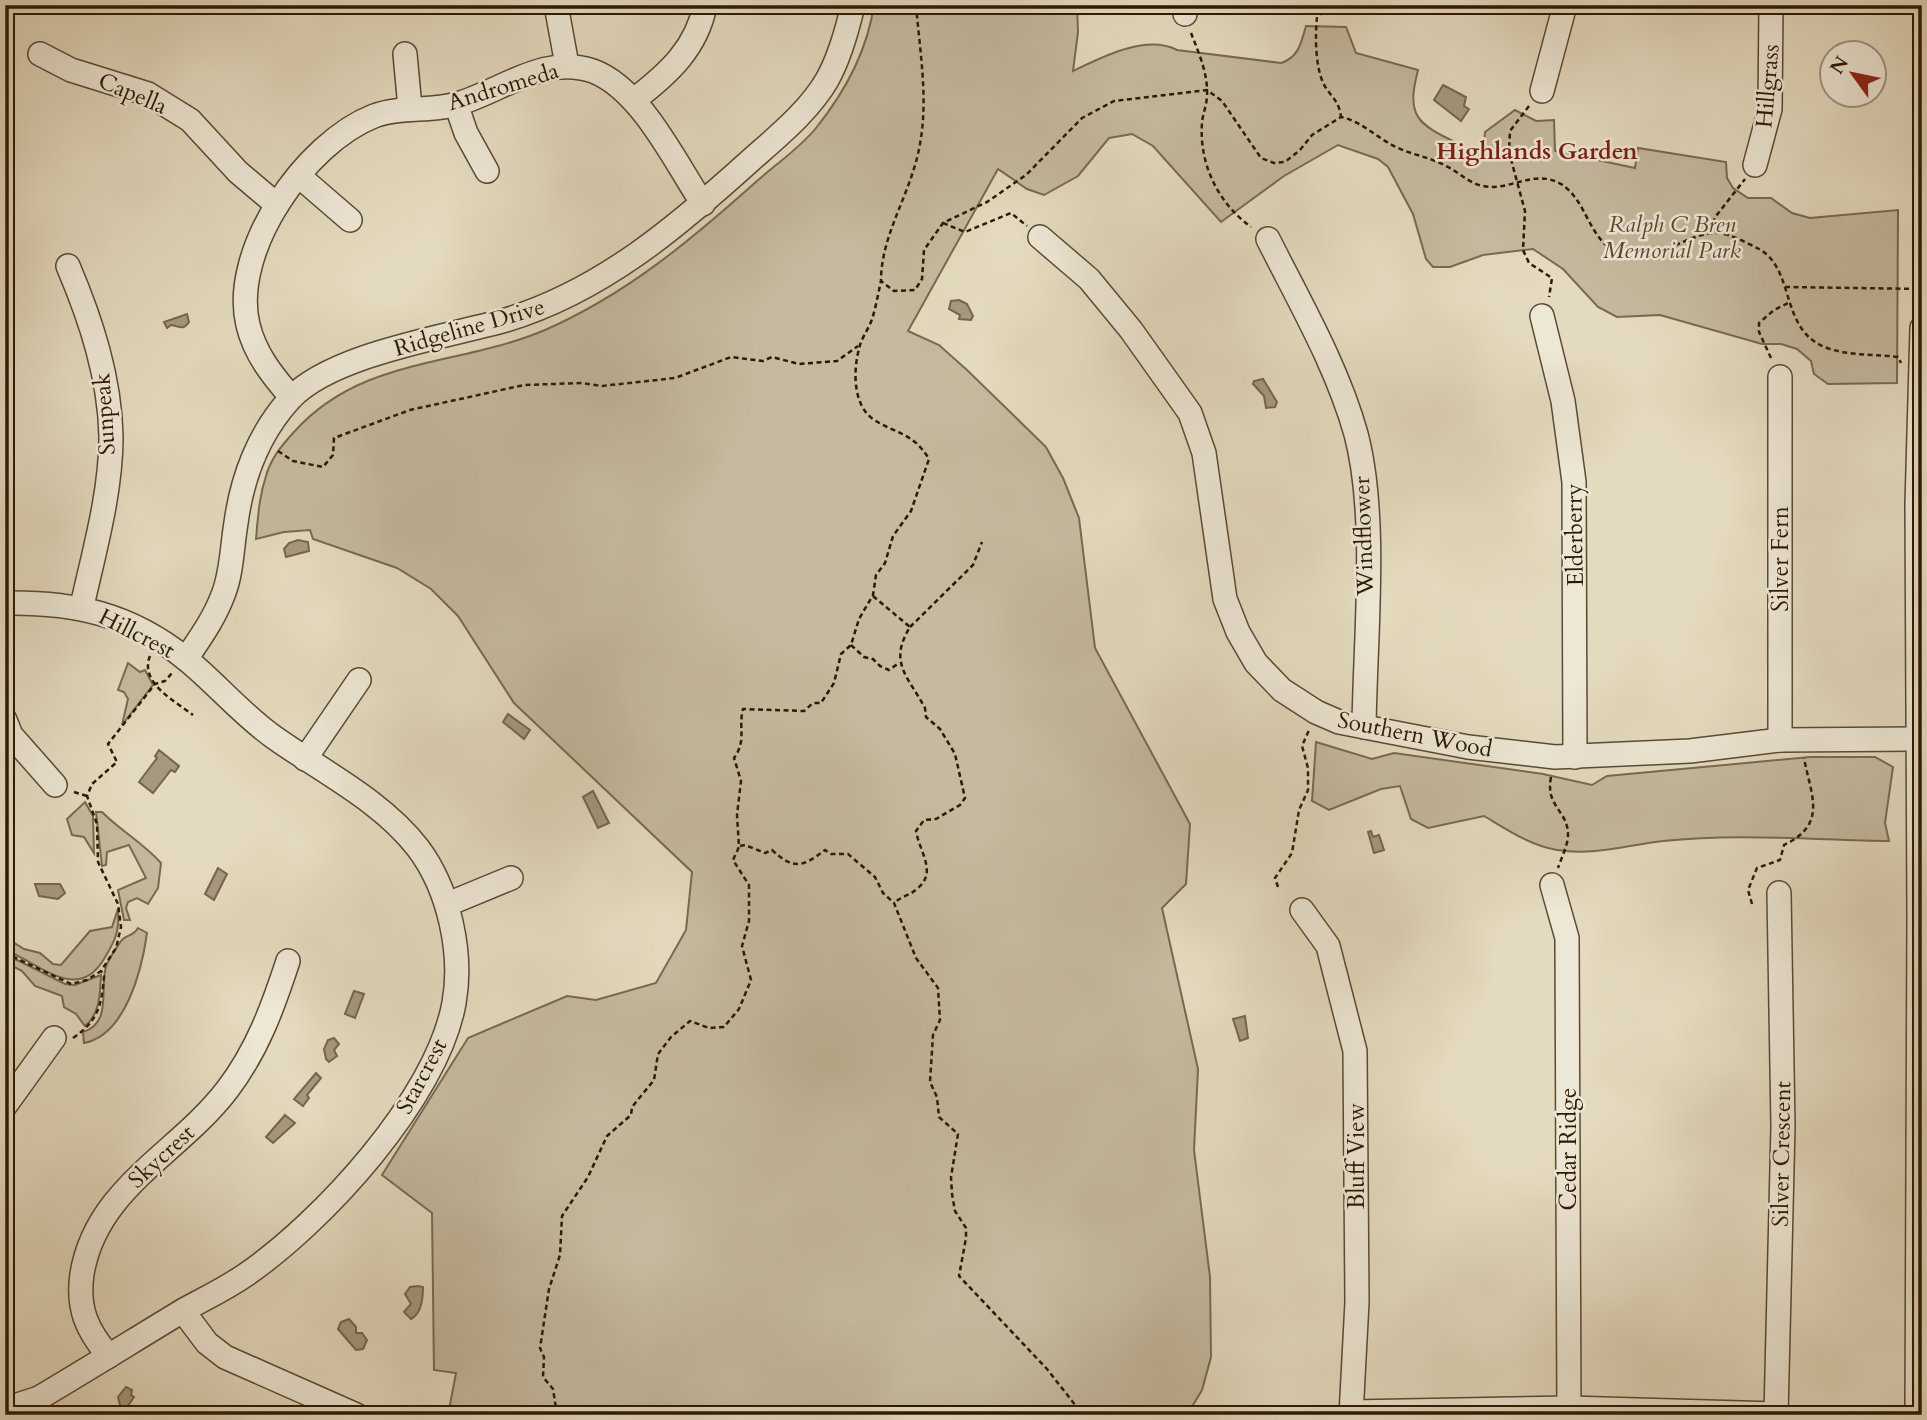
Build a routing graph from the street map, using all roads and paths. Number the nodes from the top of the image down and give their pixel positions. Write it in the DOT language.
graph roads {
  1 [pos="556,5"];
  2 [pos="705,5"];
  3 [pos="853,5"];
  4 [pos="916,5"];
  5 [pos="1329,5"];
  6 [pos="1565,5"];
  7 [pos="1771,5"];
  8 [pos="1185,10"];
  9 [pos="40,54"];
  10 [pos="405,54"];
  11 [pos="567,65"];
  12 [pos="1208,90"];
  13 [pos="1542,91"];
  14 [pos="634,100"];
  15 [pos="456,104"];
  16 [pos="410,108"];
  17 [pos="1341,117"];
  18 [pos="1755,165"];
  19 [pos="487,171"];
  20 [pos="299,176"];
  21 [pos="1516,182"];
  22 [pos="703,204"];
  23 [pos="278,205"];
  24 [pos="350,220"];
  25 [pos="943,223"];
  26 [pos="1717,232"];
  27 [pos="1040,237"];
  28 [pos="1268,239"];
  29 [pos="68,267"];
  30 [pos="881,281"];
  31 [pos="1784,286"];
  32 [pos="1922,289"];
  33 [pos="1789,303"];
  34 [pos="1542,316"];
  35 [pos="1921,341"];
  36 [pos="860,345"];
  37 [pos="1898,357"];
  38 [pos="1780,377"];
  39 [pos="291,397"];
  40 [pos="275,450"];
  41 [pos="982,542"];
  42 [pos="873,595"];
  43 [pos="5,603"];
  44 [pos="82,606"];
  45 [pos="910,627"];
  46 [pos="851,645"];
  47 [pos="150,656"];
  48 [pos="899,663"];
  49 [pos="179,665"];
  50 [pos="359,680"];
  51 [pos="155,684"];
  52 [pos="193,715"];
  53 [pos="5,720"];
  54 [pos="1312,726"];
  55 [pos="1364,727"];
  56 [pos="1917,739"];
  57 [pos="1780,740"];
  58 [pos="1804,755"];
  59 [pos="1565,757"];
  60 [pos="305,759"];
  61 [pos="55,785"];
  62 [pos="739,847"];
  63 [pos="511,877"];
  64 [pos="1552,885"];
  65 [pos="1278,887"];
  66 [pos="1779,894"];
  67 [pos="448,904"];
  68 [pos="894,904"];
  69 [pos="1752,904"];
  70 [pos="1302,910"];
  71 [pos="5,953"];
  72 [pos="288,961"];
  73 [pos="101,971"];
  74 [pos="54,1038"];
  75 [pos="5,1106"];
  76 [pos="183,1311"];
  77 [pos="109,1356"];
  78 [pos="5,1409"];
  79 [pos="1569,1412"];
  80 [pos="1351,1413"];
  81 [pos="1776,1414"];
  82 [pos="356,1415"];
  83 [pos="557,1415"];
  84 [pos="1083,1415"];
  85 [pos="1917,1415"];
  1 -- 11 [label="street"];
  2 -- 14 [label="street"];
  3 -- 22 [label="street, Ridgeline Drive"];
  4 -- 30 [label="path"];
  5 -- 17 [label="path"];
  6 -- 13 [label="street"];
  7 -- 18 [label="street, Hillgrass"];
  8 -- 12 [label="path"];
  9 -- 23 [label="street, Capella"];
  10 -- 16 [label="street"];
  11 -- 14 [label="street, Andromeda"];
  11 -- 15 [label="street, Andromeda"];
  12 -- 17 [label="path"];
  12 -- 25 [label="path"];
  12 -- 28 [label="path"];
  13 -- 21 [label="path"];
  14 -- 22 [label="street, Andromeda"];
  15 -- 16 [label="street, Andromeda"];
  15 -- 19 [label="street"];
  16 -- 20 [label="street, Andromeda"];
  17 -- 21 [label="path"];
  18 -- 26 [label="path"];
  20 -- 23 [label="street, Andromeda"];
  20 -- 24 [label="street"];
  21 -- 26 [label="path"];
  21 -- 34 [label="path"];
  22 -- 39 [label="street, Ridgeline Drive"];
  23 -- 39 [label="street, Andromeda"];
  25 -- 27 [label="path"];
  25 -- 30 [label="path"];
  26 -- 31 [label="path"];
  27 -- 55 [label="street, Southern Wood"];
  28 -- 55 [label="street, Windflower"];
  29 -- 44 [label="street, Sunpeak"];
  30 -- 36 [label="path"];
  31 -- 32 [label="path"];
  31 -- 33 [label="path"];
  33 -- 37 [label="path"];
  33 -- 38 [label="path"];
  34 -- 59 [label="street, Elderberry"];
  35 -- 56 [label="street"];
  36 -- 40 [label="path"];
  36 -- 42 [label="path"];
  38 -- 57 [label="street, Silver Fern"];
  39 -- 49 [label="street, Ridgeline Drive"];
  41 -- 45 [label="path"];
  42 -- 45 [label="path"];
  42 -- 46 [label="path"];
  43 -- 44 [label="street, Hillcrest"];
  44 -- 49 [label="street, Hillcrest"];
  45 -- 48 [label="path"];
  46 -- 48 [label="path"];
  46 -- 62 [label="path"];
  47 -- 51 [label="path"];
  48 -- 68 [label="path"];
  49 -- 51 [label="path"];
  49 -- 60 [label="street, Starcrest"];
  50 -- 60 [label="street"];
  51 -- 52 [label="path"];
  51 -- 73 [label="path"];
  53 -- 61 [label="street"];
  54 -- 65 [label="path"];
  55 -- 59 [label="street, Southern Wood"];
  56 -- 57 [label="street, Southern Wood"];
  56 -- 85 [label="street"];
  57 -- 59 [label="street, Southern Wood"];
  58 -- 69 [label="path"];
  59 -- 64 [label="path"];
  60 -- 67 [label="street, Starcrest"];
  62 -- 68 [label="path"];
  62 -- 83 [label="path"];
  63 -- 67 [label="street"];
  64 -- 79 [label="street, Cedar Ridge"];
  66 -- 81 [label="street, Silver Crescent"];
  67 -- 76 [label="street, Starcrest"];
  68 -- 84 [label="path"];
  70 -- 80 [label="street, Bluff View"];
  71 -- 73 [label="path"];
  72 -- 77 [label="street, Skycrest"];
  73 -- 74 [label="path"];
  74 -- 75 [label="street"];
  76 -- 77 [label="street, Starcrest"];
  76 -- 82 [label="street"];
  77 -- 78 [label="street, Starcrest"];
  79 -- 80 [label="street"];
  79 -- 81 [label="street"];
}
